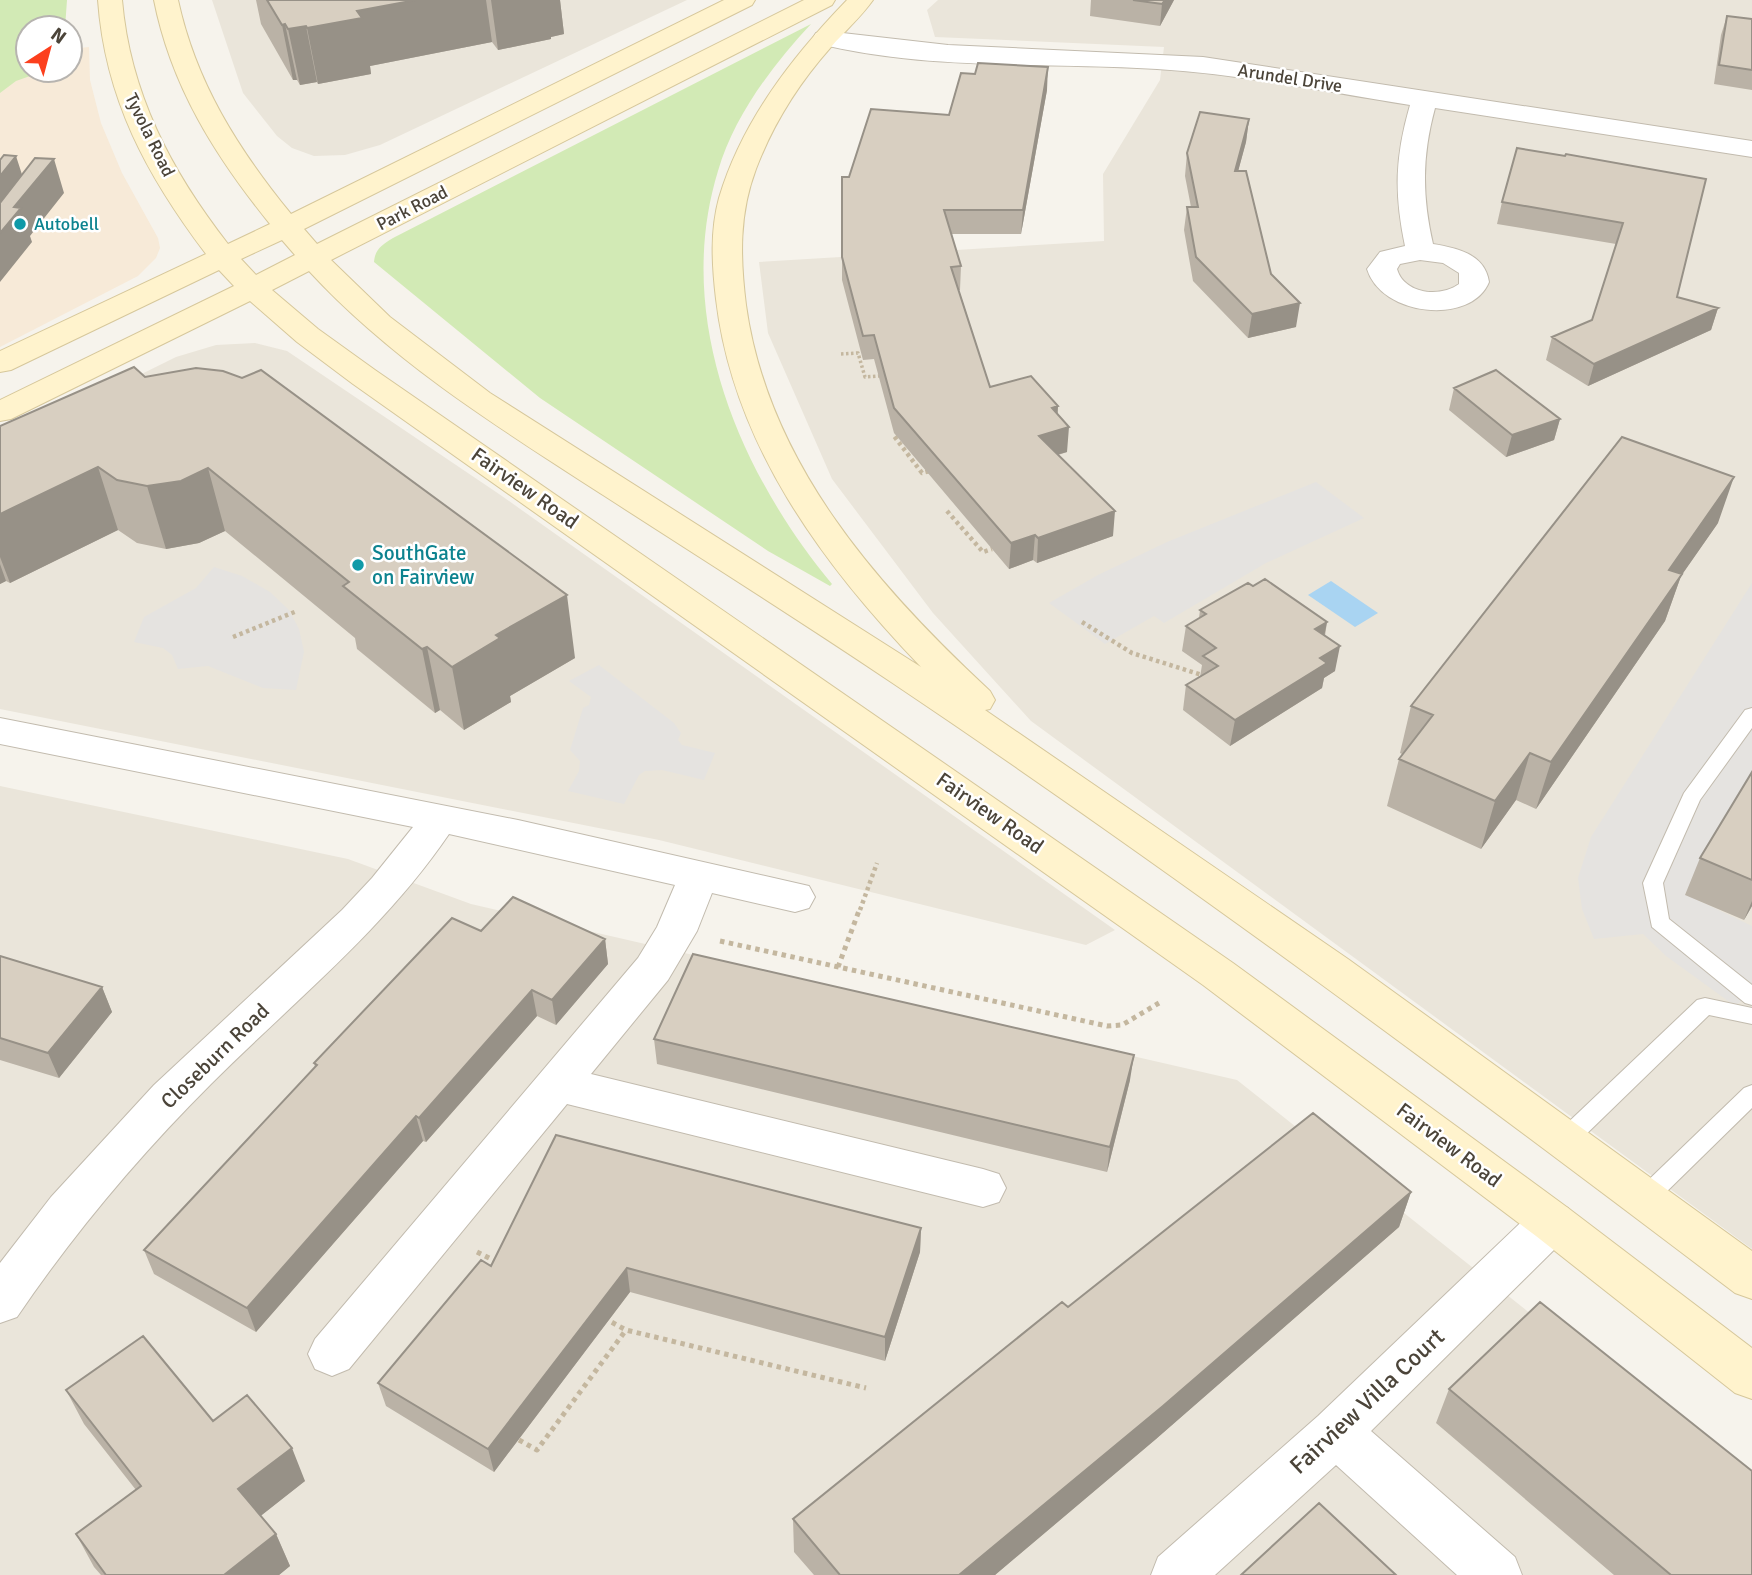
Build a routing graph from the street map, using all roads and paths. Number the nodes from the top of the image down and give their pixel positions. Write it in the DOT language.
graph roads {
  1 [pos="110,0"];
  2 [pos="166,0"];
  3 [pos="743,0"];
  4 [pos="822,0"];
  5 [pos="861,0"];
  6 [pos="825,38"];
  7 [pos="1425,99"];
  8 [pos="1752,149"];
  9 [pos="287,227"];
  10 [pos="1420,251"];
  11 [pos="223,256"];
  12 [pos="313,258"];
  13 [pos="253,288"];
  14 [pos="841,354"];
  15 [pos="0,363"];
  16 [pos="879,376"];
  17 [pos="0,412"];
  18 [pos="906,433"];
  19 [pos="933,470"];
  20 [pos="947,511"];
  21 [pos="992,549"];
  22 [pos="297,611"];
  23 [pos="1082,622"];
  24 [pos="233,637"];
  25 [pos="1206,677"];
  26 [pos="1752,714"];
  27 [pos="0,731"];
  28 [pos="1067,781"];
  29 [pos="439,818"];
  30 [pos="877,863"];
  31 [pos="700,874"];
  32 [pos="795,897"];
  33 [pos="709,939"];
  34 [pos="838,968"];
  35 [pos="1752,997"];
  36 [pos="1158,1003"];
  37 [pos="1752,1016"];
  38 [pos="559,1084"];
  39 [pos="1752,1094"];
  40 [pos="1566,1139"];
  41 [pos="983,1188"];
  42 [pos="1645,1198"];
  43 [pos="1552,1223"];
  44 [pos="475,1251"];
  45 [pos="499,1263"];
  46 [pos="1752,1278"];
  47 [pos="0,1302"];
  48 [pos="591,1312"];
  49 [pos="626,1330"];
  50 [pos="332,1354"];
  51 [pos="1752,1377"];
  52 [pos="866,1388"];
  53 [pos="1336,1432"];
  54 [pos="519,1440"];
  55 [pos="1177,1575"];
  56 [pos="1496,1575"];
  1 -- 11 [label="main road, Tyvola Road"];
  2 -- 9 [label="main road"];
  3 -- 9 [label="main road, Park Road"];
  4 -- 12 [label="main road, Park Road"];
  5 -- 6 [label="main road"];
  6 -- 7 [label="street, Arundel Drive"];
  6 -- 28 [label="main road"];
  7 -- 8 [label="street, Arundel Drive"];
  7 -- 10 [label="street"];
  9 -- 11 [label="main road, Park Road"];
  9 -- 12 [label="main road"];
  11 -- 13 [label="main road, Fairview Road"];
  11 -- 15 [label="main road, Park Road"];
  12 -- 13 [label="main road, Park Road"];
  12 -- 28 [label="main road"];
  13 -- 17 [label="main road, Park Road"];
  13 -- 43 [label="main road, Fairview Road"];
  14 -- 16 [label="path"];
  18 -- 19 [label="path"];
  20 -- 21 [label="path"];
  22 -- 24 [label="path"];
  23 -- 25 [label="path"];
  26 -- 35 [label="lane"];
  27 -- 29 [label="street"];
  28 -- 40 [label="main road"];
  29 -- 31 [label="street"];
  29 -- 47 [label="street, Closeburn Road"];
  30 -- 34 [label="path"];
  31 -- 32 [label="street"];
  31 -- 38 [label="street"];
  33 -- 34 [label="path"];
  34 -- 36 [label="path"];
  37 -- 40 [label="lane"];
  38 -- 41 [label="street"];
  38 -- 50 [label="street"];
  39 -- 42 [label="lane"];
  40 -- 42 [label="main road"];
  42 -- 46 [label="main road"];
  43 -- 51 [label="main road, Fairview Road"];
  43 -- 53 [label="street, Fairview Villa Court"];
  44 -- 45 [label="path"];
  48 -- 49 [label="path"];
  49 -- 52 [label="path"];
  49 -- 54 [label="path"];
  53 -- 55 [label="street, Fairview Villa Court"];
  53 -- 56 [label="street"];
}
